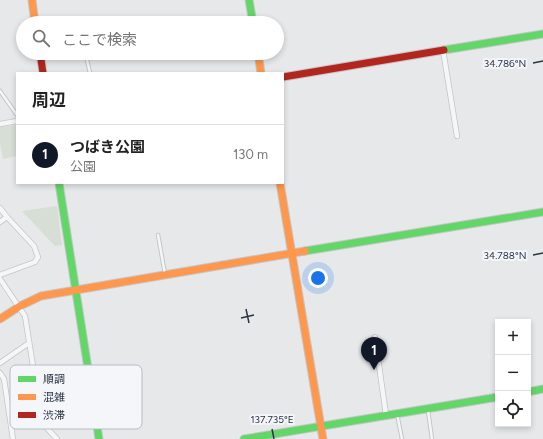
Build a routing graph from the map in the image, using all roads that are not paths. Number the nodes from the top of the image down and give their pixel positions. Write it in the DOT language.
graph roads {
  1 [pos="32,0"];
  2 [pos="249,0"];
  3 [pos="34,16"];
  4 [pos="252,16"];
  5 [pos="543,34"];
  6 [pos="443,50"];
  7 [pos="41,60"];
  8 [pos="88,60"];
  9 [pos="259,60"];
  10 [pos="42,72"];
  11 [pos="90,72"];
  12 [pos="261,72"];
  13 [pos="284,77"];
  14 [pos="0,92"];
  15 [pos="16,114"];
  16 [pos="16,121"];
  17 [pos="0,124"];
  18 [pos="457,136"];
  19 [pos="59,184"];
  20 [pos="280,184"];
  21 [pos="0,208"];
  22 [pos="543,212"];
  23 [pos="7,217"];
  24 [pos="0,222"];
  25 [pos="158,235"];
  26 [pos="291,253"];
  27 [pos="0,275"];
  28 [pos="165,275"];
  29 [pos="0,279"];
  30 [pos="76,290"];
  31 [pos="18,306"];
  32 [pos="0,319"];
  33 [pos="375,338"];
  34 [pos="29,342"];
  35 [pos="0,363"];
  36 [pos="33,365"];
  37 [pos="88,365"];
  38 [pos="0,373"];
  39 [pos="543,389"];
  40 [pos="531,391"];
  41 [pos="495,397"];
  42 [pos="428,408"];
  43 [pos="397,414"];
  44 [pos="386,415"];
  45 [pos="10,419"];
  46 [pos="321,426"];
  47 [pos="12,429"];
  48 [pos="48,429"];
  49 [pos="97,429"];
  50 [pos="13,439"];
  51 [pos="57,439"];
  52 [pos="99,439"];
  53 [pos="244,439"];
  54 [pos="323,439"];
  55 [pos="402,439"];
  56 [pos="432,439"];
  1 -- 3 [label="street"];
  2 -- 4 [label="street"];
  5 -- 6 [label="street"];
  6 -- 13 [label="street"];
  6 -- 18 [label="street"];
  7 -- 10 [label="street"];
  8 -- 11 [label="lane"];
  9 -- 12 [label="street"];
  14 -- 15 [label="lane"];
  16 -- 17 [label="street"];
  19 -- 30 [label="street"];
  20 -- 26 [label="street"];
  21 -- 23 [label="street"];
  22 -- 26 [label="street"];
  23 -- 24 [label="street"];
  23 -- 27 [label="street"];
  25 -- 28 [label="lane"];
  26 -- 28 [label="street"];
  26 -- 46 [label="street"];
  28 -- 30 [label="street"];
  29 -- 31 [label="street"];
  30 -- 31 [label="street"];
  30 -- 37 [label="street"];
  31 -- 32 [label="street"];
  31 -- 34 [label="street"];
  33 -- 44 [label="street"];
  34 -- 35 [label="street"];
  34 -- 36 [label="street"];
  38 -- 45 [label="street"];
  39 -- 40 [label="street"];
  41 -- 42 [label="street"];
  42 -- 43 [label="street"];
  42 -- 56 [label="lane"];
  43 -- 44 [label="street"];
  43 -- 55 [label="lane"];
  44 -- 46 [label="street"];
  46 -- 53 [label="street"];
  46 -- 54 [label="street"];
  47 -- 50 [label="street"];
  48 -- 51 [label="street"];
  49 -- 52 [label="street"];
}
